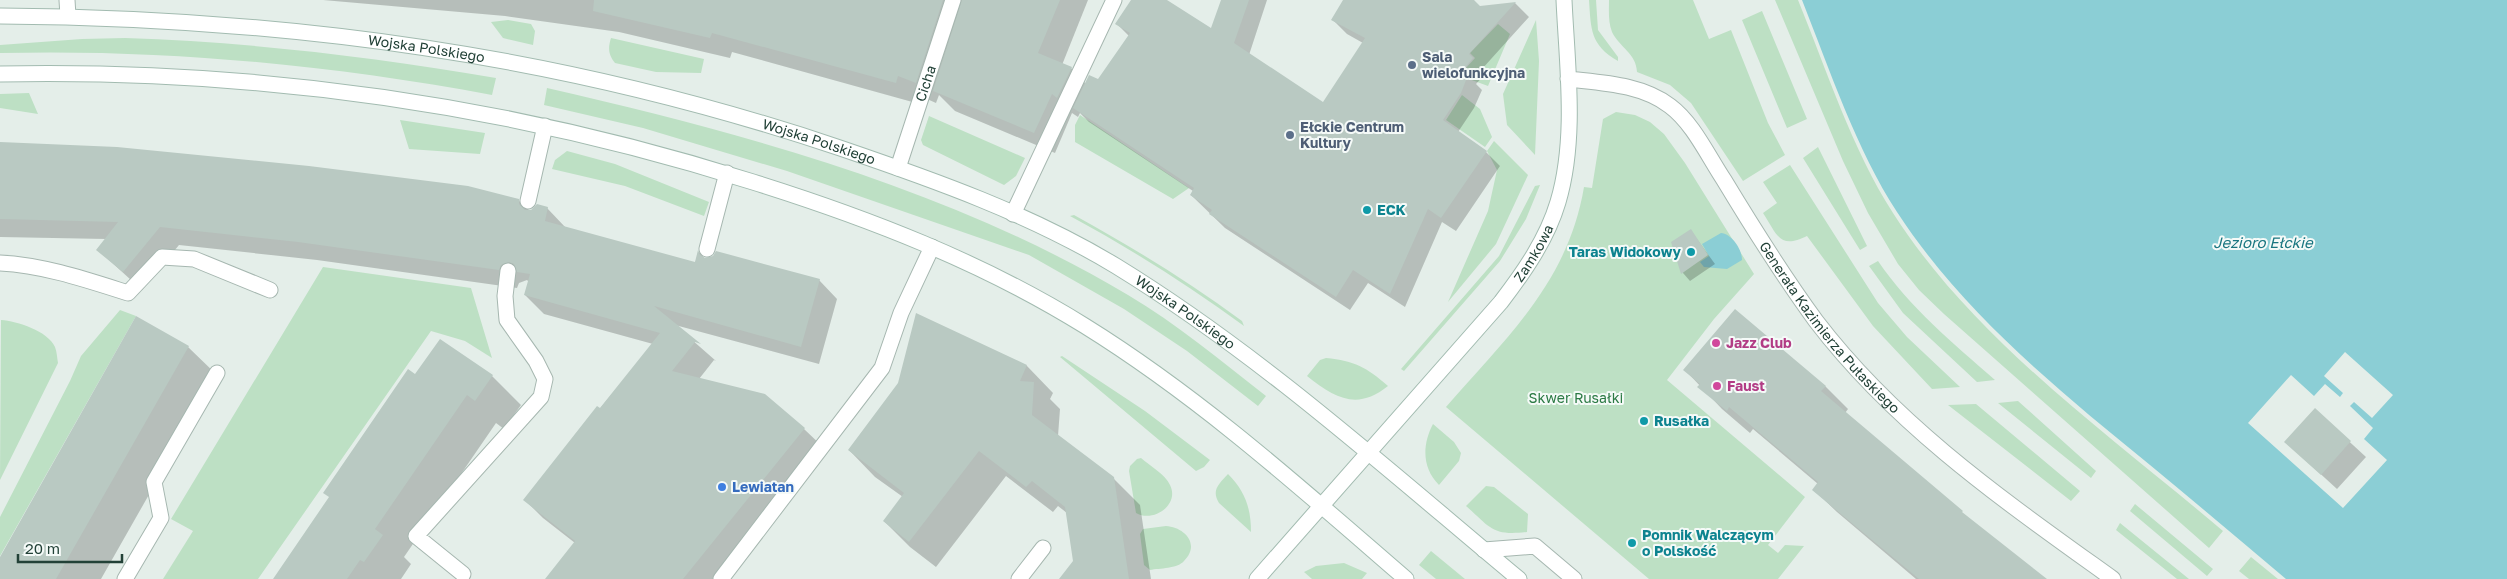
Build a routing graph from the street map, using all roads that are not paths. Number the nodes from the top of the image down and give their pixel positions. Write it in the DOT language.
graph roads {
  1 [pos="67,0"];
  2 [pos="952,0"];
  3 [pos="1114,0"];
  4 [pos="1564,0"];
  5 [pos="0,16"];
  6 [pos="68,16"];
  7 [pos="0,74"];
  8 [pos="1568,79"];
  9 [pos="546,126"];
  10 [pos="898,168"];
  11 [pos="727,173"];
  12 [pos="528,201"];
  13 [pos="1014,214"];
  14 [pos="932,247"];
  15 [pos="707,249"];
  16 [pos="0,263"];
  17 [pos="508,271"];
  18 [pos="270,290"];
  19 [pos="218,373"];
  20 [pos="1368,453"];
  21 [pos="1322,505"];
  22 [pos="1043,548"];
  23 [pos="1484,550"];
  24 [pos="463,574"];
  25 [pos="125,579"];
  26 [pos="721,579"];
  27 [pos="1019,579"];
  28 [pos="1257,579"];
  29 [pos="1406,579"];
  30 [pos="1519,579"];
  31 [pos="1574,579"];
  32 [pos="2113,579"];
  1 -- 6 [label="street"];
  2 -- 10 [label="street, Cicha"];
  3 -- 13 [label="street"];
  4 -- 8 [label="street, Zamkowa"];
  5 -- 6 [label="street, Wojska Polskiego"];
  6 -- 10 [label="street, Wojska Polskiego"];
  7 -- 9 [label="street"];
  8 -- 20 [label="street, Zamkowa"];
  8 -- 32 [label="street, Generała Kazimierza Pułaskiego"];
  9 -- 11 [label="street"];
  9 -- 12 [label="street"];
  10 -- 13 [label="street, Wojska Polskiego"];
  11 -- 14 [label="street"];
  11 -- 15 [label="street"];
  13 -- 20 [label="street, Wojska Polskiego"];
  14 -- 21 [label="street"];
  14 -- 26 [label="street"];
  16 -- 18 [label="street"];
  17 -- 24 [label="street"];
  19 -- 25 [label="street"];
  20 -- 21 [label="street, Zamkowa"];
  20 -- 23 [label="street, Wojska Polskiego"];
  21 -- 28 [label="street, Zamkowa"];
  21 -- 29 [label="street"];
  22 -- 27 [label="street"];
  23 -- 30 [label="street, Wojska Polskiego"];
  23 -- 31 [label="street"];
}
